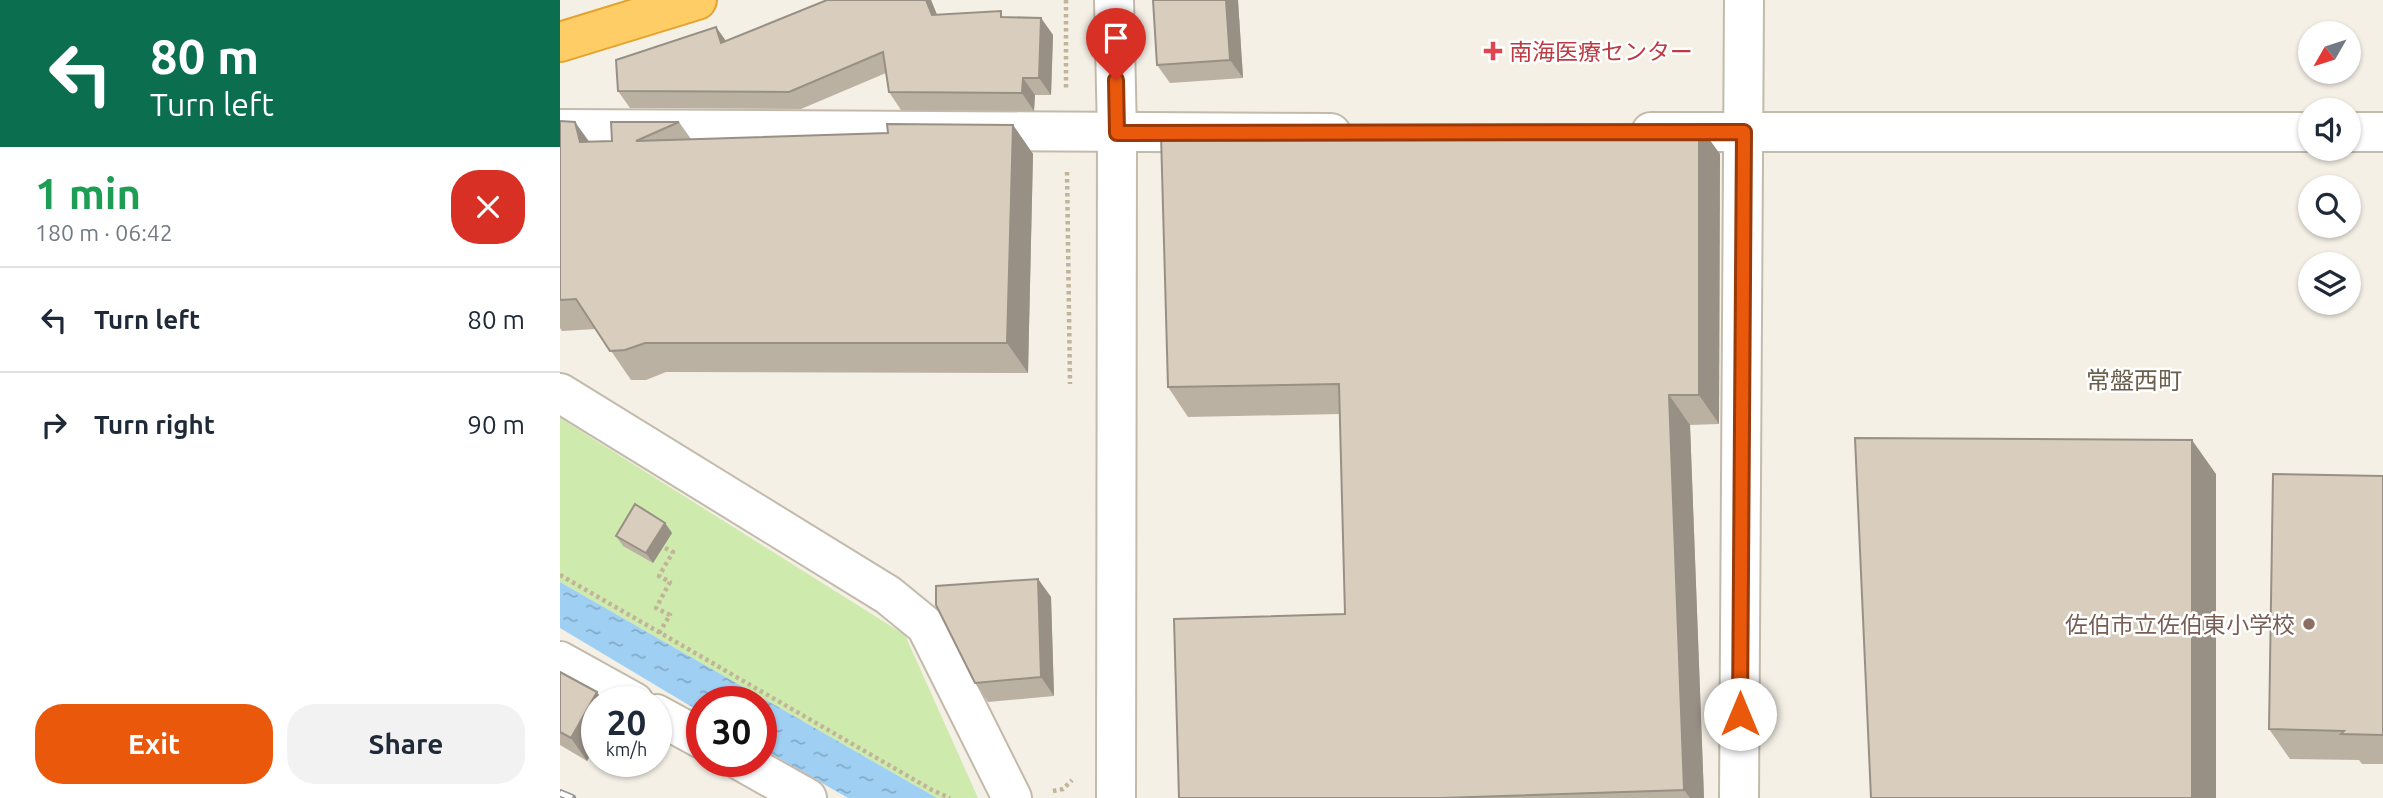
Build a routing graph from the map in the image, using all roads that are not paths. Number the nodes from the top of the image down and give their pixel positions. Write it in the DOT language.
graph roads {
  1 [pos="697,0"];
  2 [pos="1114,0"];
  3 [pos="1744,0"];
  4 [pos="560,42"];
  5 [pos="560,129"];
  6 [pos="1619,132"];
  7 [pos="1744,132"];
  8 [pos="2298,132"];
  9 [pos="2361,132"];
  10 [pos="2383,132"];
  11 [pos="1117,133"];
  12 [pos="1370,133"];
  13 [pos="560,393"];
  14 [pos="560,661"];
  15 [pos="605,686"];
  16 [pos="770,777"];
  17 [pos="1026,796"];
  18 [pos="807,798"];
  19 [pos="1116,798"];
  20 [pos="1739,798"];
  1 -- 4 [label="highway"];
  2 -- 11 [label="street"];
  3 -- 7 [label="street"];
  5 -- 11 [label="street"];
  6 -- 7 [label="street"];
  7 -- 8 [label="street"];
  7 -- 20 [label="street"];
  9 -- 10 [label="street"];
  11 -- 12 [label="street"];
  11 -- 19 [label="street"];
  13 -- 17 [label="street"];
  14 -- 15 [label="street"];
  16 -- 18 [label="street"];
}
